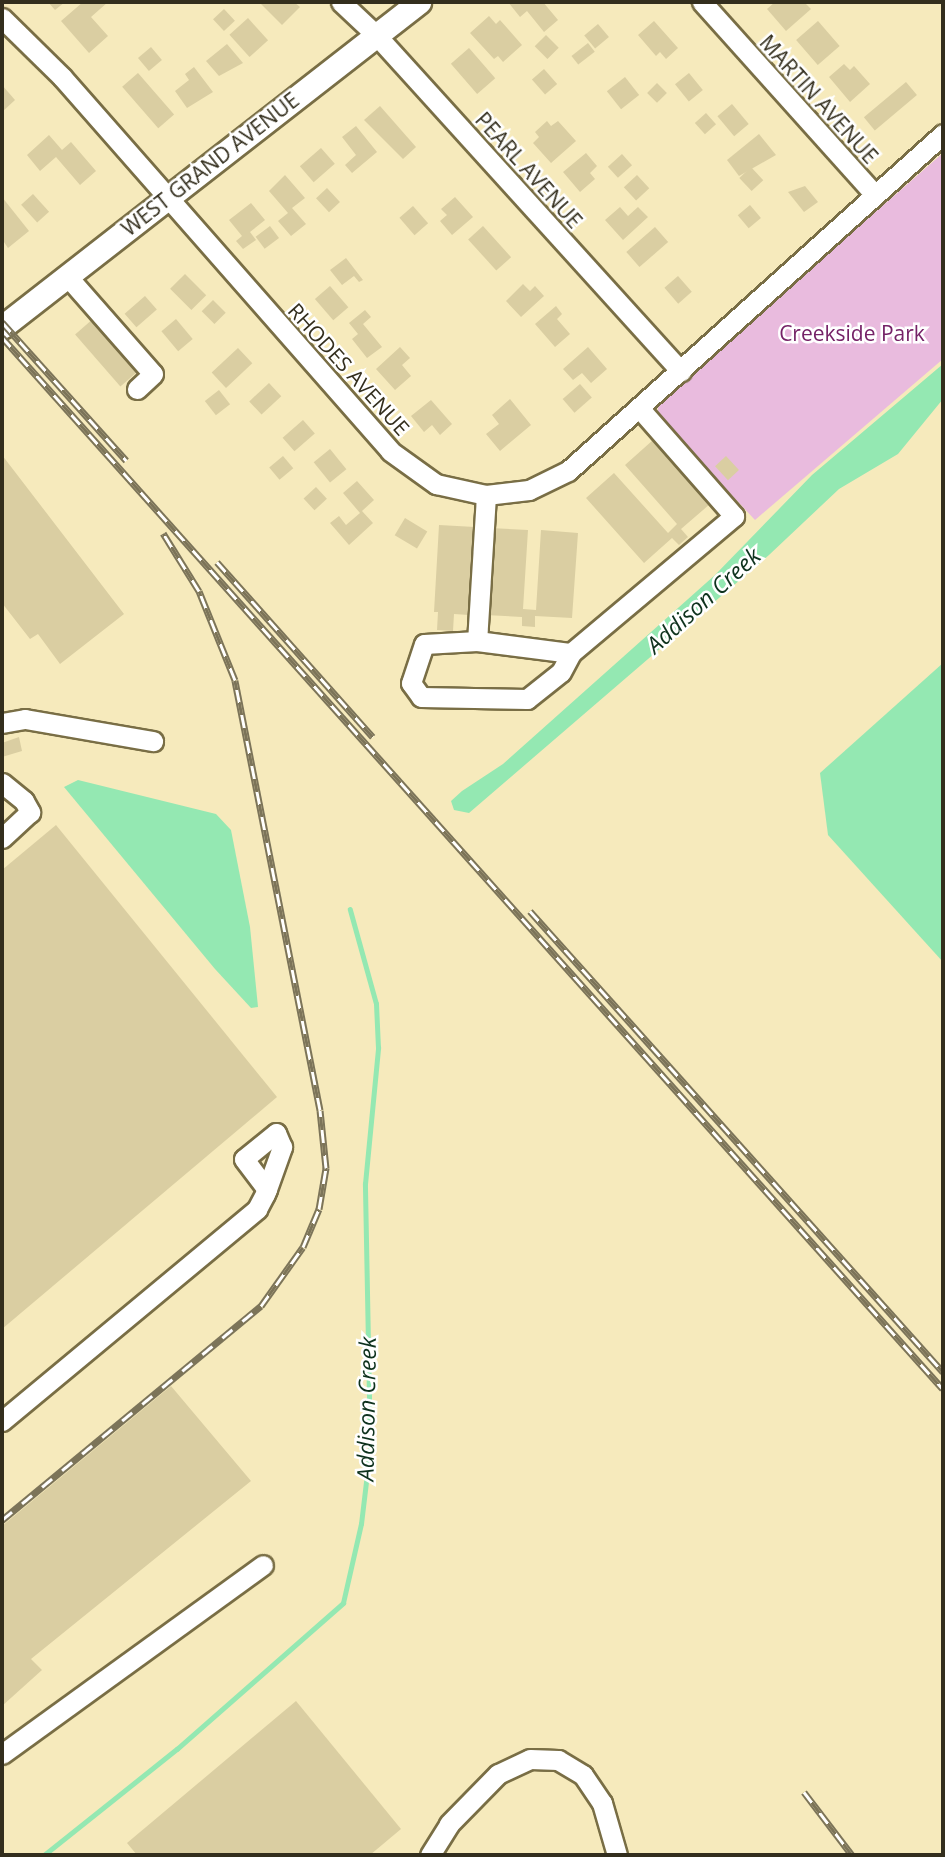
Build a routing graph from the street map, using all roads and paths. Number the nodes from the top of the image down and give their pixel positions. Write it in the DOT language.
graph roads {
  1 [pos="341,2"];
  2 [pos="419,2"];
  3 [pos="702,2"];
  4 [pos="2,18"];
  5 [pos="376,35"];
  6 [pos="943,134"];
  7 [pos="875,195"];
  8 [pos="168,197"];
  9 [pos="67,276"];
  10 [pos="2,327"];
  11 [pos="681,371"];
  12 [pos="137,389"];
  13 [pos="639,408"];
  14 [pos="486,495"];
  15 [pos="477,641"];
  16 [pos="571,653"];
  17 [pos="2,723"];
  18 [pos="153,741"];
  19 [pos="2,783"];
  20 [pos="2,838"];
  21 [pos="267,1189"];
  22 [pos="2,1421"];
  23 [pos="263,1565"];
  24 [pos="2,1754"];
  25 [pos="430,1855"];
  26 [pos="617,1855"];
  1 -- 5 [label="street, PEARL AVENUE"];
  2 -- 5 [label="main road, WEST GRAND AVENUE"];
  3 -- 7 [label="street, MARTIN AVENUE"];
  4 -- 8 [label="street, RHODES AVENUE"];
  5 -- 8 [label="main road, WEST GRAND AVENUE"];
  5 -- 11 [label="street, PEARL AVENUE"];
  6 -- 7 [label="street, RHODES AVENUE"];
  7 -- 11 [label="street, RHODES AVENUE"];
  8 -- 9 [label="main road, WEST GRAND AVENUE"];
  8 -- 14 [label="street, RHODES AVENUE"];
  9 -- 10 [label="main road, WEST GRAND AVENUE"];
  9 -- 12 [label="street"];
  11 -- 13 [label="street, RHODES AVENUE"];
  13 -- 14 [label="street, RHODES AVENUE"];
  13 -- 16 [label="street"];
  14 -- 15 [label="street"];
  15 -- 16 [label="street"];
  15 -- 16 [label="street"];
  17 -- 18 [label="street"];
  19 -- 20 [label="street"];
  21 -- 22 [label="street"];
  23 -- 24 [label="street"];
  25 -- 26 [label="street"];
}
